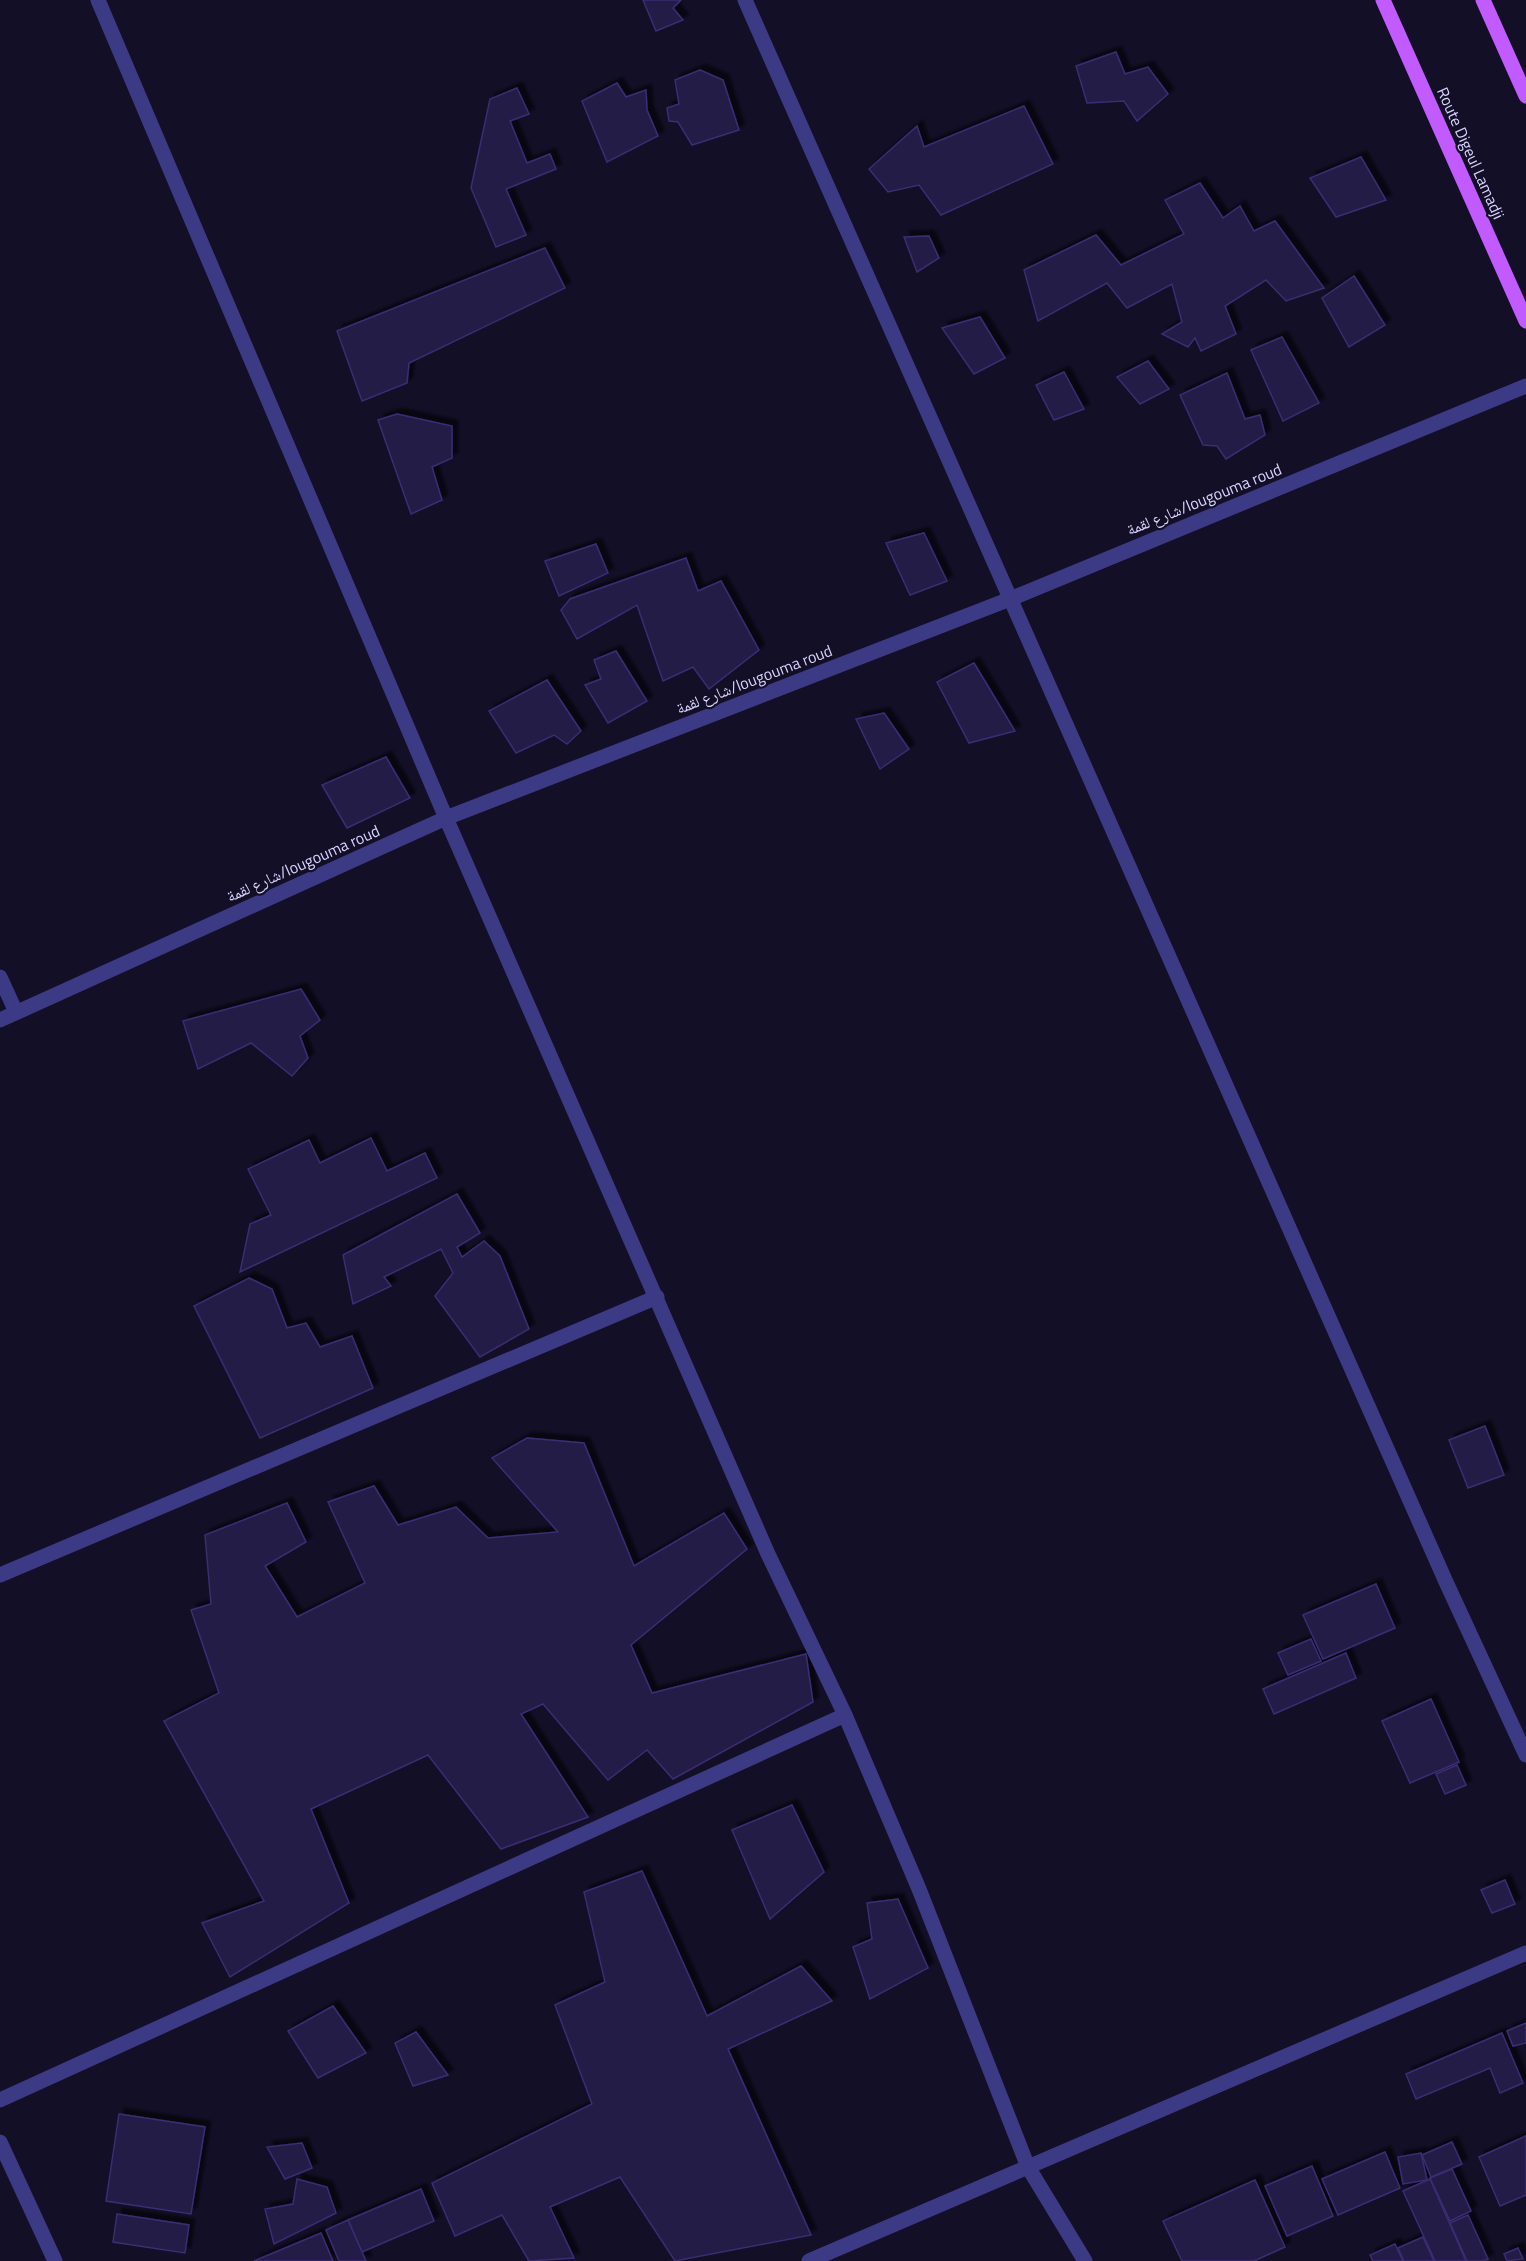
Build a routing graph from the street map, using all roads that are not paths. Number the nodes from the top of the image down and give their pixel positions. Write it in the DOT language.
graph roads {
  1 [pos="98,0"];
  2 [pos="745,0"];
  3 [pos="1383,0"];
  4 [pos="1483,0"];
  5 [pos="1526,96"];
  6 [pos="1526,321"];
  7 [pos="1526,386"];
  8 [pos="1010,599"];
  9 [pos="446,818"];
  10 [pos="0,977"];
  11 [pos="16,1012"];
  12 [pos="0,1020"];
  13 [pos="657,1297"];
  14 [pos="0,1575"];
  15 [pos="845,1715"];
  16 [pos="1526,1755"];
  17 [pos="1526,1953"];
  18 [pos="0,2100"];
  19 [pos="0,2142"];
  20 [pos="1028,2167"];
  21 [pos="55,2261"];
  22 [pos="809,2261"];
  23 [pos="1084,2261"];
  1 -- 9 [label="street"];
  2 -- 8 [label="street"];
  3 -- 6 [label="main road, Route Digeul Lamadji"];
  4 -- 5 [label="main road"];
  7 -- 8 [label="street, شارع لقمة/lougouma roud"];
  8 -- 9 [label="street, شارع لقمة/lougouma roud"];
  8 -- 16 [label="street"];
  9 -- 11 [label="street, شارع لقمة/lougouma roud"];
  9 -- 13 [label="street"];
  10 -- 11 [label="street"];
  11 -- 12 [label="street, شارع لقمة/lougouma roud"];
  13 -- 14 [label="street"];
  13 -- 15 [label="street"];
  15 -- 18 [label="street"];
  15 -- 20 [label="street"];
  17 -- 20 [label="street"];
  19 -- 21 [label="street"];
  20 -- 22 [label="street"];
  20 -- 23 [label="street"];
}
